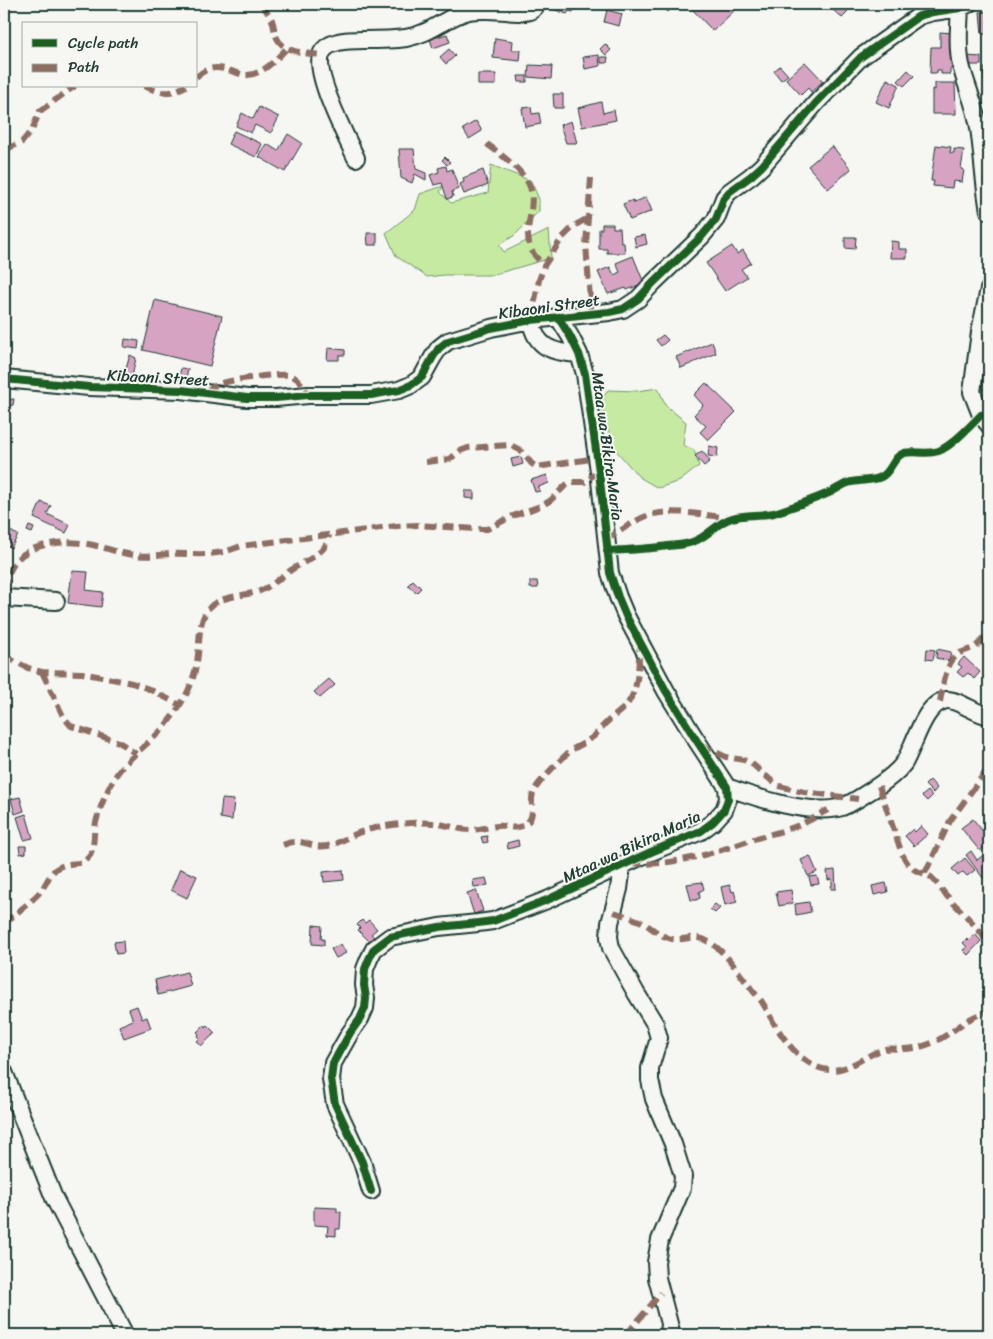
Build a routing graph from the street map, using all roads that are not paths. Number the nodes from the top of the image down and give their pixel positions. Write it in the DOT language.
graph roads {
  1 [pos="537,4"];
  2 [pos="964,6"];
  3 [pos="356,158"];
  4 [pos="987,173"];
  5 [pos="989,211"];
  6 [pos="989,290"];
  7 [pos="558,317"];
  8 [pos="531,320"];
  9 [pos="579,354"];
  10 [pos="4,379"];
  11 [pos="989,425"];
  12 [pos="4,598"];
  13 [pos="56,601"];
  14 [pos="989,716"];
  15 [pos="727,787"];
  16 [pos="622,866"];
  17 [pos="4,1072"];
  18 [pos="371,1191"];
  19 [pos="125,1335"];
  20 [pos="672,1335"];
  1 -- 3 [label="street"];
  2 -- 4 [label="street"];
  2 -- 7 [label="street, Kibaoni Street"];
  4 -- 5 [label="street"];
  6 -- 11 [label="street"];
  7 -- 8 [label="street, Kibaoni Street"];
  7 -- 9 [label="street, Mtaa wa Bikira Maria"];
  8 -- 9 [label="street"];
  8 -- 10 [label="street, Kibaoni Street"];
  9 -- 15 [label="street, Mtaa wa Bikira Maria"];
  12 -- 13 [label="street"];
  14 -- 15 [label="street"];
  15 -- 16 [label="street, Mtaa wa Bikira Maria"];
  16 -- 18 [label="street, Mtaa wa Bikira Maria"];
  16 -- 20 [label="street"];
  17 -- 19 [label="street"];
}
